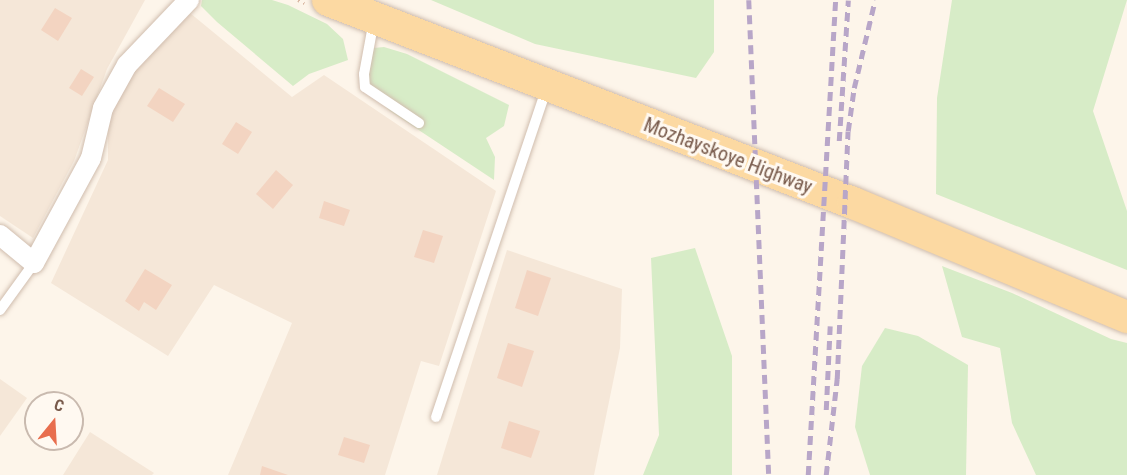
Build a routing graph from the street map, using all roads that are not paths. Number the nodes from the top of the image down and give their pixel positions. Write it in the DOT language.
graph roads {
  1 [pos="189,0"];
  2 [pos="328,0"];
  3 [pos="374,20"];
  4 [pos="547,87"];
  5 [pos="419,123"];
  6 [pos="0,235"];
  7 [pos="34,263"];
  8 [pos="0,310"];
  9 [pos="1127,317"];
  10 [pos="436,417"];
  1 -- 7 [label="street"];
  2 -- 3 [label="main road, Mozhayskoye Highway"];
  3 -- 4 [label="main road, Mozhayskoye Highway"];
  3 -- 5 [label="lane"];
  4 -- 9 [label="main road, Mozhayskoye Highway"];
  4 -- 10 [label="lane"];
  6 -- 7 [label="street"];
  7 -- 8 [label="lane"];
}
